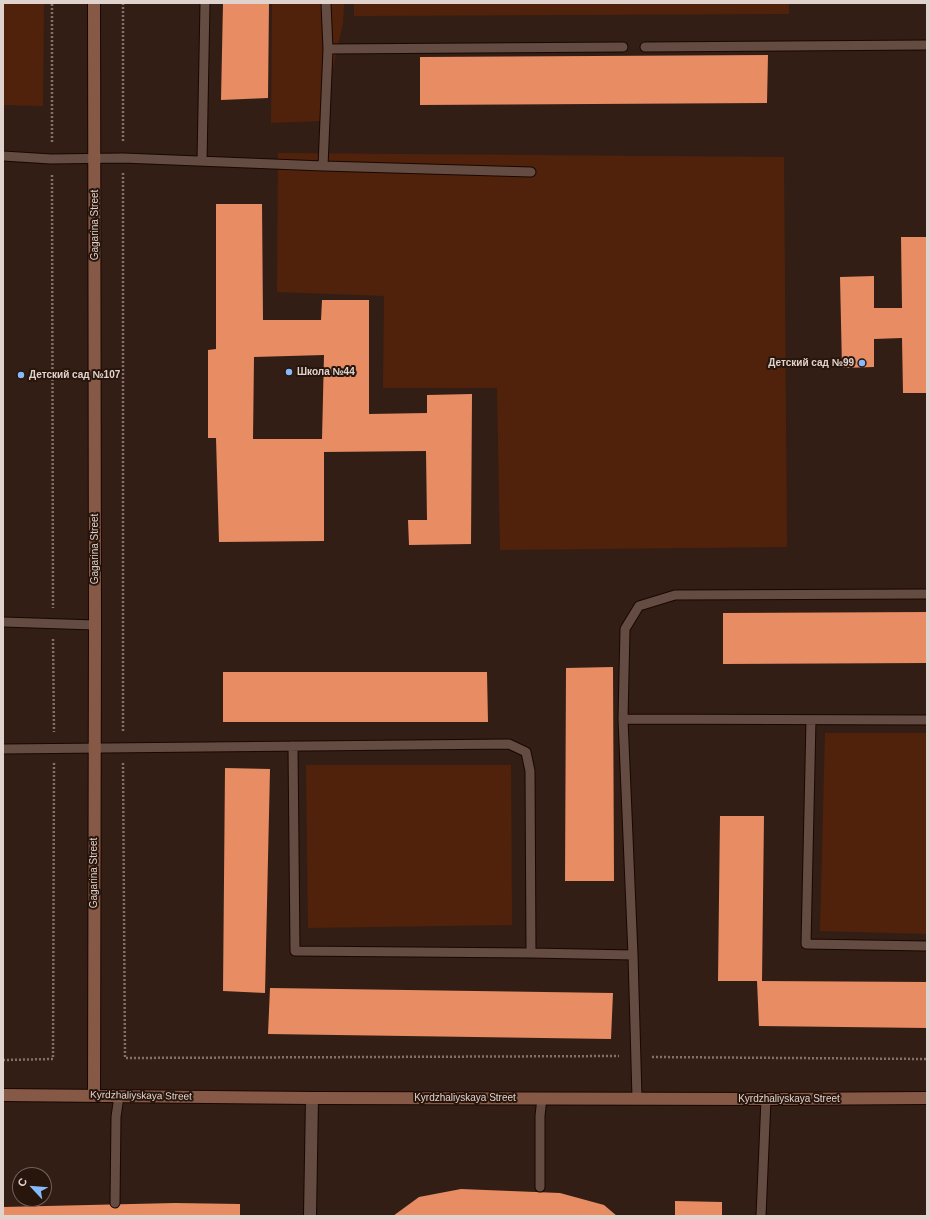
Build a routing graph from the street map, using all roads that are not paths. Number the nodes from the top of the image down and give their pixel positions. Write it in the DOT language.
graph roads {
  1 [pos="94,3"];
  2 [pos="205,3"];
  3 [pos="326,3"];
  4 [pos="927,45"];
  5 [pos="623,47"];
  6 [pos="645,47"];
  7 [pos="328,49"];
  8 [pos="3,156"];
  9 [pos="95,157"];
  10 [pos="202,161"];
  11 [pos="323,166"];
  12 [pos="531,172"];
  13 [pos="927,594"];
  14 [pos="3,622"];
  15 [pos="95,625"];
  16 [pos="623,719"];
  17 [pos="811,720"];
  18 [pos="927,720"];
  19 [pos="293,746"];
  20 [pos="3,749"];
  21 [pos="95,749"];
  22 [pos="927,946"];
  23 [pos="531,954"];
  24 [pos="633,955"];
  25 [pos="3,1095"];
  26 [pos="94,1095"];
  27 [pos="119,1096"];
  28 [pos="312,1098"];
  29 [pos="542,1098"];
  30 [pos="637,1098"];
  31 [pos="927,1098"];
  32 [pos="766,1099"];
  33 [pos="540,1187"];
  34 [pos="115,1203"];
  35 [pos="310,1216"];
  36 [pos="761,1216"];
  1 -- 9 [label="street, Gagarina Street"];
  2 -- 10 [label="lane"];
  3 -- 7 [label="lane"];
  4 -- 6 [label="lane"];
  5 -- 7 [label="lane"];
  7 -- 11 [label="lane"];
  8 -- 9 [label="lane"];
  9 -- 10 [label="lane"];
  9 -- 15 [label="street, Gagarina Street"];
  10 -- 11 [label="lane"];
  11 -- 12 [label="lane"];
  13 -- 16 [label="lane"];
  14 -- 15 [label="lane"];
  15 -- 21 [label="street, Gagarina Street"];
  16 -- 17 [label="lane"];
  16 -- 24 [label="lane"];
  17 -- 18 [label="lane"];
  17 -- 22 [label="lane"];
  19 -- 21 [label="lane"];
  19 -- 23 [label="lane"];
  19 -- 23 [label="lane"];
  20 -- 21 [label="lane"];
  21 -- 26 [label="street, Gagarina Street"];
  23 -- 24 [label="lane"];
  24 -- 30 [label="lane"];
  25 -- 26 [label="street, Kyrdzhaliyskaya Street"];
  26 -- 27 [label="street, Kyrdzhaliyskaya Street"];
  27 -- 28 [label="street, Kyrdzhaliyskaya Street"];
  27 -- 34 [label="lane"];
  28 -- 29 [label="street, Kyrdzhaliyskaya Street"];
  28 -- 35 [label="street"];
  29 -- 30 [label="street, Kyrdzhaliyskaya Street"];
  29 -- 33 [label="lane"];
  30 -- 32 [label="street, Kyrdzhaliyskaya Street"];
  31 -- 32 [label="street, Kyrdzhaliyskaya Street"];
  32 -- 36 [label="lane"];
}
